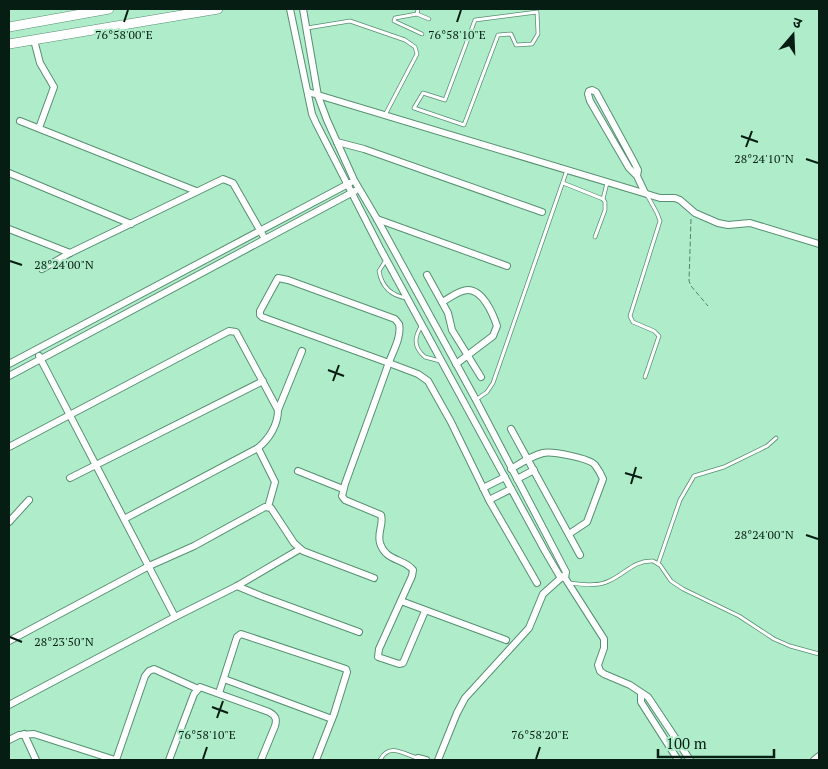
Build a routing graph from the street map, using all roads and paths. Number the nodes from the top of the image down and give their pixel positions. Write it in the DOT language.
graph roads {
  1 [pos="109,9"];
  2 [pos="218,9"];
  3 [pos="290,9"];
  4 [pos="303,9"];
  5 [pos="418,9"];
  6 [pos="517,9"];
  7 [pos="417,14"];
  8 [pos="518,15"];
  9 [pos="429,19"];
  10 [pos="9,27"];
  11 [pos="306,28"];
  12 [pos="422,34"];
  13 [pos="34,40"];
  14 [pos="9,44"];
  15 [pos="308,92"];
  16 [pos="318,96"];
  17 [pos="385,114"];
  18 [pos="20,121"];
  19 [pos="39,128"];
  20 [pos="337,142"];
  21 [pos="567,170"];
  22 [pos="9,173"];
  23 [pos="637,176"];
  24 [pos="354,180"];
  25 [pos="608,182"];
  26 [pos="562,183"];
  27 [pos="346,185"];
  28 [pos="359,189"];
  29 [pos="196,191"];
  30 [pos="352,193"];
  31 [pos="645,193"];
  32 [pos="603,198"];
  33 [pos="690,209"];
  34 [pos="542,212"];
  35 [pos="377,219"];
  36 [pos="131,224"];
  37 [pos="9,229"];
  38 [pos="260,231"];
  39 [pos="594,237"];
  40 [pos="265,239"];
  41 [pos="819,244"];
  42 [pos="70,253"];
  43 [pos="386,259"];
  44 [pos="507,266"];
  45 [pos="42,269"];
  46 [pos="427,275"];
  47 [pos="408,298"];
  48 [pos="442,302"];
  49 [pos="708,306"];
  50 [pos="422,324"];
  51 [pos="35,349"];
  52 [pos="302,351"];
  53 [pos="468,355"];
  54 [pos="40,359"];
  55 [pos="442,362"];
  56 [pos="389,363"];
  57 [pos="9,364"];
  58 [pos="456,364"];
  59 [pos="9,376"];
  60 [pos="481,377"];
  61 [pos="645,377"];
  62 [pos="263,381"];
  63 [pos="476,400"];
  64 [pos="464,405"];
  65 [pos="278,410"];
  66 [pos="70,416"];
  67 [pos="511,429"];
  68 [pos="776,438"];
  69 [pos="9,447"];
  70 [pos="258,448"];
  71 [pos="528,459"];
  72 [pos="96,466"];
  73 [pos="511,469"];
  74 [pos="534,470"];
  75 [pos="298,471"];
  76 [pos="505,477"];
  77 [pos="70,478"];
  78 [pos="516,480"];
  79 [pos="483,488"];
  80 [pos="343,489"];
  81 [pos="512,489"];
  82 [pos="29,500"];
  83 [pos="489,500"];
  84 [pos="268,507"];
  85 [pos="124,519"];
  86 [pos="9,522"];
  87 [pos="569,534"];
  88 [pos="300,549"];
  89 [pos="580,555"];
  90 [pos="658,564"];
  91 [pos="149,566"];
  92 [pos="374,578"];
  93 [pos="565,579"];
  94 [pos="537,583"];
  95 [pos="237,586"];
  96 [pos="401,601"];
  97 [pos="425,611"];
  98 [pos="175,617"];
  99 [pos="359,632"];
  100 [pos="9,640"];
  101 [pos="506,640"];
  102 [pos="819,654"];
  103 [pos="224,679"];
  104 [pos="198,689"];
  105 [pos="218,693"];
  106 [pos="641,694"];
  107 [pos="9,705"];
  108 [pos="332,719"];
  109 [pos="24,734"];
  110 [pos="9,740"];
  111 [pos="819,756"];
  112 [pos="418,758"];
  113 [pos="36,760"];
  114 [pos="116,760"];
  115 [pos="169,760"];
  116 [pos="261,760"];
  117 [pos="316,760"];
  118 [pos="380,760"];
  119 [pos="426,760"];
  120 [pos="438,760"];
  121 [pos="678,760"];
  122 [pos="690,760"];
  123 [pos="814,760"];
  1 -- 10 [label="street"];
  2 -- 13 [label="street"];
  3 -- 15 [label="street"];
  4 -- 11 [label="street"];
  5 -- 7 [label="lane"];
  6 -- 8 [label="lane"];
  7 -- 9 [label="lane"];
  7 -- 12 [label="lane"];
  8 -- 8 [label="lane"];
  11 -- 16 [label="street"];
  11 -- 17 [label="lane"];
  13 -- 14 [label="street"];
  13 -- 19 [label="street"];
  15 -- 16 [label="street"];
  15 -- 27 [label="street"];
  16 -- 17 [label="street"];
  16 -- 20 [label="street"];
  17 -- 21 [label="street"];
  18 -- 19 [label="street"];
  19 -- 29 [label="street"];
  20 -- 24 [label="street"];
  20 -- 34 [label="street"];
  21 -- 25 [label="street"];
  21 -- 26 [label="lane"];
  22 -- 36 [label="street"];
  23 -- 23 [label="street"];
  23 -- 31 [label="street"];
  24 -- 27 [label="street"];
  24 -- 28 [label="street"];
  25 -- 31 [label="street"];
  25 -- 32 [label="lane"];
  26 -- 32 [label="lane"];
  26 -- 63 [label="lane"];
  27 -- 30 [label="street"];
  27 -- 38 [label="street"];
  28 -- 30 [label="street"];
  28 -- 35 [label="street"];
  29 -- 36 [label="street"];
  29 -- 38 [label="street"];
  30 -- 40 [label="street"];
  30 -- 43 [label="street"];
  31 -- 33 [label="street"];
  31 -- 61 [label="lane"];
  32 -- 39 [label="lane"];
  33 -- 41 [label="street"];
  33 -- 49 [label="path"];
  35 -- 44 [label="street"];
  35 -- 58 [label="street"];
  36 -- 42 [label="street"];
  37 -- 42 [label="street"];
  38 -- 40 [label="street"];
  38 -- 51 [label="street"];
  40 -- 54 [label="street"];
  42 -- 45 [label="street"];
  43 -- 47 [label="street"];
  43 -- 47 [label="lane"];
  46 -- 48 [label="street"];
  47 -- 50 [label="street"];
  48 -- 53 [label="street"];
  48 -- 53 [label="street"];
  50 -- 55 [label="street"];
  50 -- 55 [label="lane"];
  51 -- 54 [label="street"];
  51 -- 57 [label="street"];
  52 -- 65 [label="street"];
  53 -- 58 [label="street"];
  53 -- 60 [label="street"];
  54 -- 59 [label="street"];
  54 -- 66 [label="street"];
  55 -- 64 [label="street"];
  56 -- 56 [label="street"];
  56 -- 79 [label="street"];
  56 -- 80 [label="street"];
  58 -- 63 [label="street"];
  62 -- 65 [label="street"];
  62 -- 66 [label="street"];
  62 -- 72 [label="street"];
  63 -- 64 [label="street"];
  63 -- 73 [label="street"];
  64 -- 76 [label="street"];
  65 -- 70 [label="street"];
  66 -- 69 [label="street"];
  66 -- 72 [label="street"];
  67 -- 71 [label="street"];
  68 -- 90 [label="lane"];
  70 -- 84 [label="street"];
  70 -- 85 [label="street"];
  71 -- 73 [label="street"];
  71 -- 74 [label="street"];
  71 -- 87 [label="street"];
  72 -- 77 [label="street"];
  72 -- 85 [label="street"];
  73 -- 78 [label="street"];
  74 -- 78 [label="street"];
  74 -- 87 [label="street"];
  75 -- 80 [label="street"];
  76 -- 79 [label="street"];
  76 -- 81 [label="street"];
  78 -- 93 [label="street"];
  79 -- 83 [label="street"];
  80 -- 96 [label="street"];
  81 -- 83 [label="street"];
  81 -- 93 [label="street"];
  82 -- 86 [label="street"];
  83 -- 94 [label="street"];
  84 -- 88 [label="street"];
  84 -- 91 [label="street"];
  85 -- 91 [label="street"];
  87 -- 89 [label="street"];
  88 -- 92 [label="street"];
  88 -- 95 [label="street"];
  90 -- 93 [label="lane"];
  90 -- 102 [label="lane"];
  91 -- 98 [label="street"];
  91 -- 100 [label="street"];
  93 -- 106 [label="street"];
  93 -- 120 [label="street"];
  95 -- 98 [label="street"];
  95 -- 99 [label="street"];
  96 -- 97 [label="street"];
  96 -- 97 [label="street"];
  97 -- 101 [label="street"];
  98 -- 107 [label="street"];
  103 -- 105 [label="street"];
  103 -- 108 [label="street"];
  103 -- 108 [label="street"];
  104 -- 105 [label="street"];
  104 -- 114 [label="street"];
  104 -- 115 [label="street"];
  105 -- 116 [label="street"];
  106 -- 121 [label="street"];
  106 -- 122 [label="street"];
  108 -- 117 [label="street"];
  109 -- 110 [label="street"];
  109 -- 113 [label="street"];
  109 -- 114 [label="street"];
  111 -- 123 [label="street"];
  112 -- 118 [label="lane"];
  112 -- 119 [label="street"];
}
